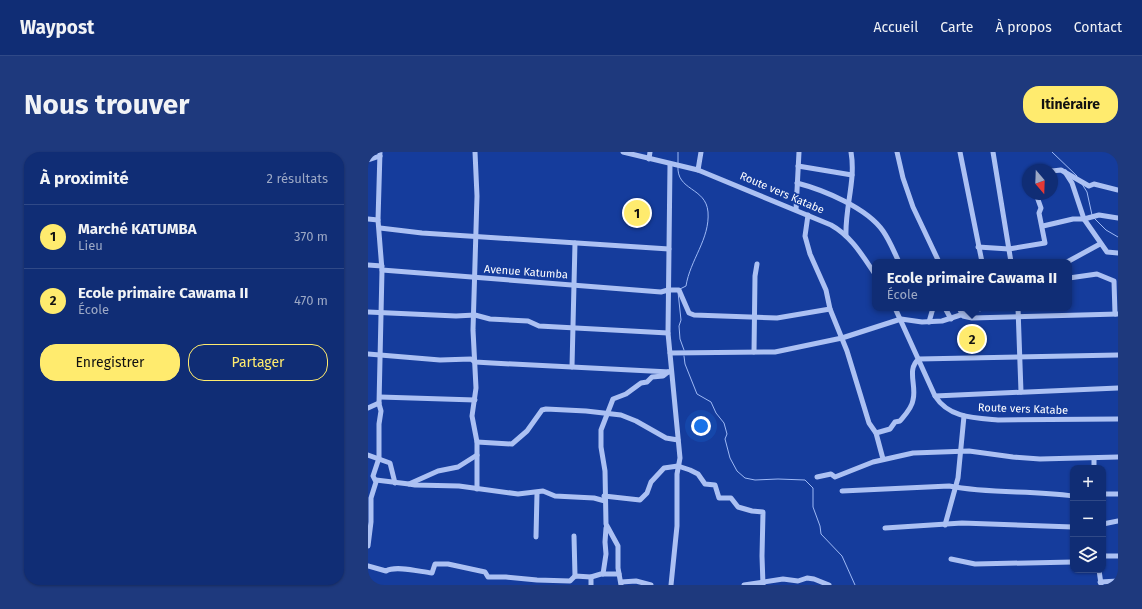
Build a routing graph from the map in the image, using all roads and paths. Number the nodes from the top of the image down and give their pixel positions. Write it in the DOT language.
graph roads {
  1 [pos="475,152"];
  2 [pos="623,152"];
  3 [pos="650,152"];
  4 [pos="701,152"];
  5 [pos="799,152"];
  6 [pos="851,152"];
  7 [pos="897,152"];
  8 [pos="960,152"];
  9 [pos="993,152"];
  10 [pos="380,154"];
  11 [pos="649,159"];
  12 [pos="368,160"];
  13 [pos="672,164"];
  14 [pos="798,166"];
  15 [pos="698,170"];
  16 [pos="1058,170"];
  17 [pos="1065,172"];
  18 [pos="852,175"];
  19 [pos="797,183"];
  20 [pos="1118,190"];
  21 [pos="1038,200"];
  22 [pos="848,203"];
  23 [pos="796,210"];
  24 [pos="808,215"];
  25 [pos="1118,218"];
  26 [pos="368,219"];
  27 [pos="1084,219"];
  28 [pos="378,220"];
  29 [pos="1043,226"];
  30 [pos="380,228"];
  31 [pos="846,235"];
  32 [pos="476,236"];
  33 [pos="575,243"];
  34 [pos="1100,244"];
  35 [pos="978,246"];
  36 [pos="669,249"];
  37 [pos="1009,249"];
  38 [pos="1118,253"];
  39 [pos="898,259"];
  40 [pos="938,259"];
  41 [pos="981,259"];
  42 [pos="1011,259"];
  43 [pos="1072,259"];
  44 [pos="757,264"];
  45 [pos="368,265"];
  46 [pos="382,268"];
  47 [pos="872,270"];
  48 [pos="474,278"];
  49 [pos="1072,278"];
  50 [pos="1116,281"];
  51 [pos="574,285"];
  52 [pos="668,290"];
  53 [pos="830,309"];
  54 [pos="897,311"];
  55 [pos="932,311"];
  56 [pos="947,311"];
  57 [pos="960,311"];
  58 [pos="975,311"];
  59 [pos="1018,311"];
  60 [pos="368,312"];
  61 [pos="382,312"];
  62 [pos="1117,314"];
  63 [pos="475,315"];
  64 [pos="754,316"];
  65 [pos="963,316"];
  66 [pos="1018,316"];
  67 [pos="901,319"];
  68 [pos="951,319"];
  69 [pos="929,322"];
  70 [pos="573,327"];
  71 [pos="668,333"];
  72 [pos="842,338"];
  73 [pos="670,352"];
  74 [pos="754,352"];
  75 [pos="368,354"];
  76 [pos="380,354"];
  77 [pos="1118,354"];
  78 [pos="1020,357"];
  79 [pos="920,359"];
  80 [pos="475,362"];
  81 [pos="572,367"];
  82 [pos="669,372"];
  83 [pos="1118,388"];
  84 [pos="1021,392"];
  85 [pos="935,396"];
  86 [pos="380,397"];
  87 [pos="474,400"];
  88 [pos="379,403"];
  89 [pos="368,408"];
  90 [pos="607,413"];
  91 [pos="964,416"];
  92 [pos="1118,419"];
  93 [pos="876,433"];
  94 [pos="678,440"];
  95 [pos="477,442"];
  96 [pos="960,452"];
  97 [pos="368,455"];
  98 [pos="477,455"];
  99 [pos="379,458"];
  100 [pos="1118,458"];
  101 [pos="883,459"];
  102 [pos="1094,459"];
  103 [pos="1094,465"];
  104 [pos="678,466"];
  105 [pos="817,477"];
  106 [pos="376,480"];
  107 [pos="395,483"];
  108 [pos="409,484"];
  109 [pos="955,488"];
  110 [pos="476,489"];
  111 [pos="842,491"];
  112 [pos="537,493"];
  113 [pos="1106,494"];
  114 [pos="1118,494"];
  115 [pos="1070,496"];
  116 [pos="605,498"];
  117 [pos="1118,521"];
  118 [pos="1106,523"];
  119 [pos="945,525"];
  120 [pos="1070,527"];
  121 [pos="606,528"];
  122 [pos="885,528"];
  123 [pos="574,536"];
  124 [pos="536,537"];
  125 [pos="368,546"];
  126 [pos="1106,556"];
  127 [pos="1118,556"];
  128 [pos="951,559"];
  129 [pos="1070,562"];
  130 [pos="368,566"];
  131 [pos="1099,573"];
  132 [pos="603,574"];
  133 [pos="619,574"];
  134 [pos="575,576"];
  135 [pos="591,577"];
  136 [pos="1118,581"];
  137 [pos="621,583"];
  138 [pos="764,583"];
  139 [pos="1100,583"];
  140 [pos="591,585"];
  141 [pos="651,585"];
  142 [pos="671,585"];
  143 [pos="744,585"];
  144 [pos="829,585"];
  1 -- 32 [label="street"];
  2 -- 11 [label="street, Route vers Katabe"];
  3 -- 11 [label="street"];
  4 -- 15 [label="street"];
  5 -- 14 [label="street"];
  6 -- 18 [label="street"];
  7 -- 40 [label="street"];
  8 -- 35 [label="street"];
  9 -- 37 [label="street"];
  10 -- 12 [label="street"];
  10 -- 28 [label="street"];
  11 -- 13 [label="street, Route vers Katabe"];
  13 -- 15 [label="street, Route vers Katabe"];
  13 -- 36 [label="street"];
  14 -- 18 [label="street"];
  14 -- 19 [label="street"];
  15 -- 23 [label="street, Route vers Katabe"];
  16 -- 17 [label="street"];
  17 -- 20 [label="street"];
  17 -- 27 [label="street"];
  18 -- 22 [label="street"];
  19 -- 22 [label="street"];
  19 -- 23 [label="street"];
  21 -- 29 [label="street"];
  22 -- 31 [label="street"];
  22 -- 39 [label="street"];
  23 -- 24 [label="street, Route vers Katabe"];
  24 -- 31 [label="street, Route vers Katabe"];
  24 -- 53 [label="street"];
  25 -- 27 [label="street"];
  26 -- 28 [label="street"];
  27 -- 29 [label="street"];
  27 -- 34 [label="street"];
  28 -- 30 [label="street"];
  29 -- 37 [label="street"];
  30 -- 32 [label="street"];
  30 -- 46 [label="street"];
  31 -- 47 [label="street, Route vers Katabe"];
  32 -- 33 [label="street"];
  32 -- 48 [label="street"];
  33 -- 36 [label="street"];
  33 -- 51 [label="street"];
  34 -- 38 [label="street"];
  34 -- 43 [label="street"];
  35 -- 37 [label="street"];
  35 -- 41 [label="street"];
  36 -- 52 [label="street"];
  37 -- 42 [label="street"];
  44 -- 64 [label="street"];
  45 -- 46 [label="street, Avenue Katumba"];
  46 -- 48 [label="street, Avenue Katumba"];
  46 -- 61 [label="street"];
  48 -- 51 [label="street, Avenue Katumba"];
  48 -- 63 [label="street"];
  49 -- 50 [label="street"];
  50 -- 62 [label="street"];
  51 -- 52 [label="street, Avenue Katumba"];
  51 -- 70 [label="street"];
  52 -- 64 [label="street"];
  52 -- 71 [label="street"];
  53 -- 64 [label="street"];
  53 -- 72 [label="street"];
  54 -- 67 [label="street, Route vers Katabe"];
  55 -- 69 [label="street"];
  56 -- 68 [label="street"];
  57 -- 65 [label="street"];
  58 -- 65 [label="street"];
  59 -- 66 [label="street"];
  60 -- 61 [label="street"];
  61 -- 63 [label="street"];
  61 -- 76 [label="street"];
  62 -- 66 [label="street"];
  63 -- 70 [label="street"];
  63 -- 80 [label="street"];
  64 -- 74 [label="street"];
  65 -- 66 [label="street"];
  65 -- 68 [label="street"];
  66 -- 78 [label="street"];
  67 -- 69 [label="street"];
  67 -- 72 [label="street"];
  67 -- 79 [label="street, Route vers Katabe"];
  68 -- 69 [label="street"];
  70 -- 71 [label="street"];
  70 -- 81 [label="street"];
  71 -- 73 [label="street"];
  72 -- 74 [label="street"];
  72 -- 93 [label="street"];
  73 -- 74 [label="street"];
  73 -- 82 [label="street"];
  75 -- 76 [label="street"];
  76 -- 80 [label="street"];
  76 -- 86 [label="street"];
  77 -- 78 [label="street"];
  78 -- 79 [label="street"];
  78 -- 84 [label="street"];
  79 -- 85 [label="street, Route vers Katabe"];
  79 -- 93 [label="street"];
  80 -- 81 [label="street"];
  80 -- 87 [label="street"];
  81 -- 82 [label="street"];
  82 -- 90 [label="street"];
  82 -- 94 [label="street"];
  83 -- 84 [label="street"];
  84 -- 85 [label="street"];
  85 -- 91 [label="street, Route vers Katabe"];
  86 -- 87 [label="street"];
  86 -- 88 [label="street"];
  87 -- 95 [label="street"];
  88 -- 89 [label="street"];
  88 -- 99 [label="street"];
  90 -- 94 [label="street"];
  90 -- 95 [label="street"];
  90 -- 116 [label="street"];
  91 -- 92 [label="street, Route vers Katabe"];
  91 -- 96 [label="street"];
  93 -- 101 [label="street"];
  94 -- 104 [label="street"];
  95 -- 98 [label="street"];
  96 -- 101 [label="street"];
  96 -- 102 [label="street"];
  96 -- 109 [label="street"];
  97 -- 99 [label="street"];
  98 -- 108 [label="street"];
  98 -- 110 [label="street"];
  99 -- 106 [label="street"];
  99 -- 107 [label="street"];
  100 -- 102 [label="street"];
  101 -- 105 [label="street"];
  102 -- 103 [label="street"];
  104 -- 116 [label="street"];
  104 -- 138 [label="street"];
  104 -- 142 [label="street"];
  106 -- 107 [label="street"];
  106 -- 125 [label="street"];
  107 -- 108 [label="street"];
  108 -- 110 [label="street"];
  109 -- 111 [label="street"];
  109 -- 115 [label="street"];
  109 -- 119 [label="street"];
  110 -- 112 [label="street"];
  112 -- 116 [label="street"];
  112 -- 124 [label="street"];
  113 -- 114 [label="street"];
  116 -- 121 [label="street"];
  117 -- 118 [label="street"];
  119 -- 120 [label="street"];
  119 -- 122 [label="street"];
  121 -- 132 [label="street"];
  121 -- 133 [label="street"];
  123 -- 134 [label="street"];
  126 -- 127 [label="street"];
  128 -- 129 [label="street"];
  130 -- 134 [label="street"];
  131 -- 139 [label="street"];
  132 -- 133 [label="street"];
  132 -- 135 [label="street"];
  133 -- 137 [label="street"];
  134 -- 135 [label="street"];
  135 -- 140 [label="street"];
  136 -- 139 [label="street"];
  137 -- 141 [label="street"];
  138 -- 143 [label="street"];
  138 -- 144 [label="street"];
}
